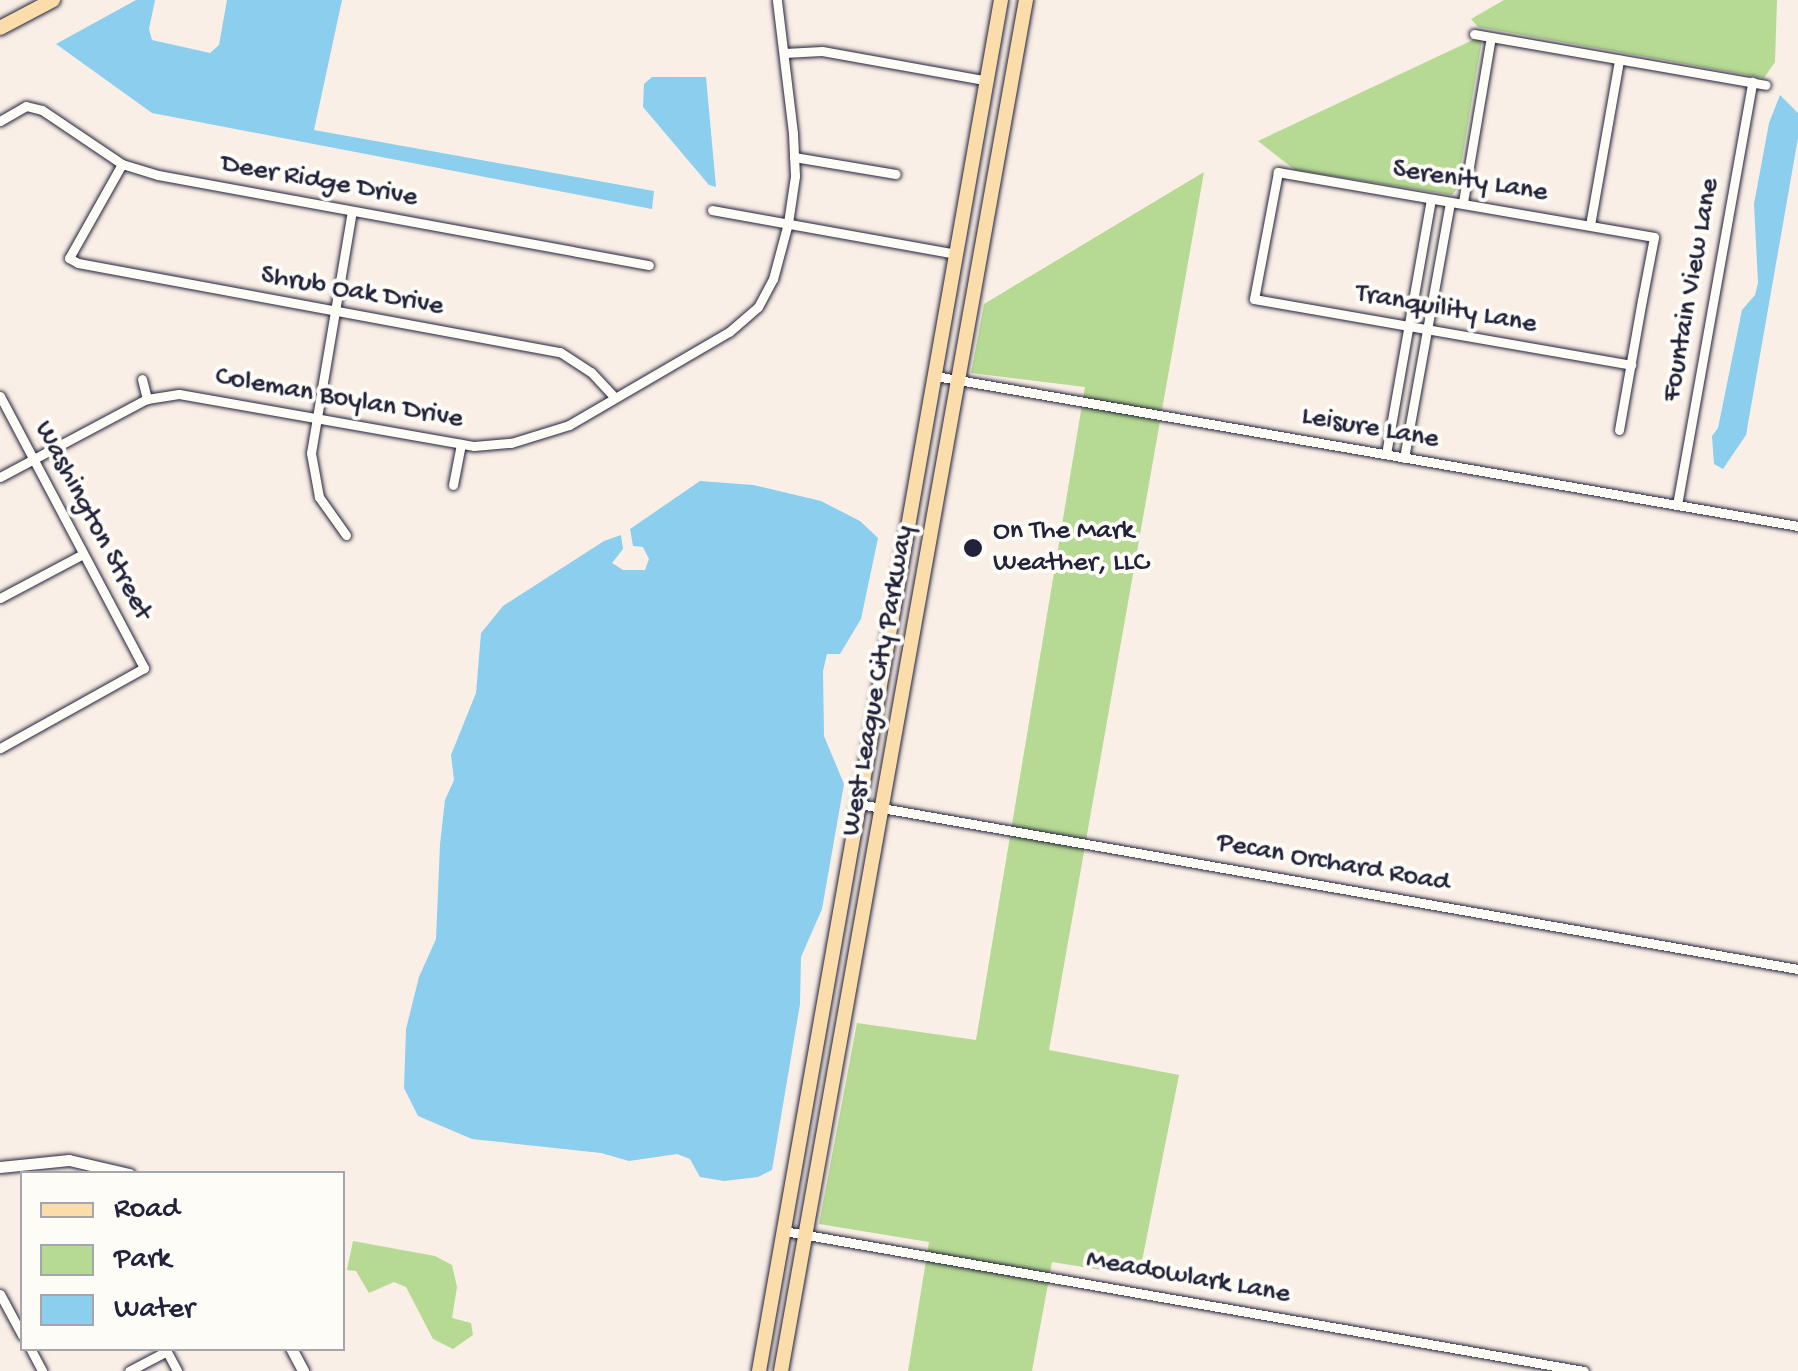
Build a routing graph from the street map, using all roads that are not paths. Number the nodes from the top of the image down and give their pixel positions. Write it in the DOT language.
graph roads {
  1 [pos="52,0"];
  2 [pos="777,0"];
  3 [pos="1001,0"];
  4 [pos="1026,0"];
  5 [pos="0,28"];
  6 [pos="1474,34"];
  7 [pos="1490,37"];
  8 [pos="784,53"];
  9 [pos="1620,60"];
  10 [pos="988,80"];
  11 [pos="1752,82"];
  12 [pos="1011,84"];
  13 [pos="1766,85"];
  14 [pos="0,121"];
  15 [pos="794,157"];
  16 [pos="122,164"];
  17 [pos="896,174"];
  18 [pos="1430,199"];
  19 [pos="1450,202"];
  20 [pos="1463,202"];
  21 [pos="352,210"];
  22 [pos="712,210"];
  23 [pos="788,223"];
  24 [pos="1590,225"];
  25 [pos="956,254"];
  26 [pos="649,265"];
  27 [pos="1254,299"];
  28 [pos="334,312"];
  29 [pos="1409,326"];
  30 [pos="1426,329"];
  31 [pos="1631,365"];
  32 [pos="935,376"];
  33 [pos="142,379"];
  34 [pos="957,380"];
  35 [pos="0,396"];
  36 [pos="614,398"];
  37 [pos="147,399"];
  38 [pos="314,416"];
  39 [pos="1619,430"];
  40 [pos="461,444"];
  41 [pos="1386,454"];
  42 [pos="1404,458"];
  43 [pos="34,460"];
  44 [pos="0,478"];
  45 [pos="453,485"];
  46 [pos="1677,505"];
  47 [pos="1798,526"];
  48 [pos="346,535"];
  49 [pos="84,554"];
  50 [pos="0,598"];
  51 [pos="0,748"];
  52 [pos="860,804"];
  53 [pos="882,808"];
  54 [pos="1798,969"];
  55 [pos="0,1167"];
  56 [pos="116,1171"];
  57 [pos="784,1231"];
  58 [pos="806,1233"];
  59 [pos="0,1294"];
  60 [pos="20,1331"];
  61 [pos="164,1351"];
  62 [pos="129,1371"];
  63 [pos="759,1371"];
  64 [pos="781,1371"];
  65 [pos="1584,1371"];
  1 -- 5 [label="main road"];
  2 -- 8 [label="street, Coleman Boylan Drive"];
  3 -- 10 [label="main road, West League City Parkway"];
  4 -- 12 [label="main road, West League City Parkway"];
  6 -- 7 [label="street"];
  7 -- 9 [label="street"];
  7 -- 20 [label="street"];
  8 -- 10 [label="street"];
  8 -- 15 [label="street, Coleman Boylan Drive"];
  9 -- 11 [label="street"];
  9 -- 24 [label="street"];
  10 -- 12 [label="main road"];
  10 -- 25 [label="main road, West League City Parkway"];
  11 -- 13 [label="street"];
  11 -- 46 [label="street, Fountain View Lane"];
  12 -- 34 [label="main road, West League City Parkway"];
  14 -- 16 [label="street, Deer Ridge Drive"];
  15 -- 17 [label="street"];
  15 -- 23 [label="street, Coleman Boylan Drive"];
  16 -- 21 [label="street, Deer Ridge Drive"];
  16 -- 28 [label="street, Shrub Oak Drive"];
  18 -- 19 [label="street, Serenity Lane"];
  18 -- 27 [label="street, Serenity Lane"];
  18 -- 29 [label="street"];
  19 -- 20 [label="street, Serenity Lane"];
  19 -- 30 [label="street"];
  20 -- 24 [label="street, Serenity Lane"];
  21 -- 26 [label="street, Deer Ridge Drive"];
  21 -- 28 [label="street"];
  22 -- 23 [label="street"];
  23 -- 25 [label="street"];
  23 -- 36 [label="street, Coleman Boylan Drive"];
  24 -- 31 [label="street, Serenity Lane"];
  25 -- 32 [label="main road, West League City Parkway"];
  27 -- 29 [label="street, Tranquility Lane"];
  28 -- 36 [label="street, Shrub Oak Drive"];
  28 -- 38 [label="street"];
  29 -- 30 [label="street, Tranquility Lane"];
  29 -- 41 [label="street"];
  30 -- 31 [label="street, Tranquility Lane"];
  30 -- 42 [label="street"];
  31 -- 39 [label="street"];
  32 -- 34 [label="street, Leisure Lane"];
  32 -- 52 [label="main road, West League City Parkway"];
  33 -- 37 [label="street"];
  34 -- 41 [label="street, Leisure Lane"];
  34 -- 53 [label="main road, West League City Parkway"];
  35 -- 43 [label="street, Washington Street"];
  36 -- 40 [label="street, Coleman Boylan Drive"];
  37 -- 38 [label="street, Coleman Boylan Drive"];
  37 -- 43 [label="street, Coleman Boylan Drive"];
  38 -- 40 [label="street, Coleman Boylan Drive"];
  38 -- 48 [label="street"];
  40 -- 45 [label="street"];
  41 -- 42 [label="street, Leisure Lane"];
  42 -- 46 [label="street, Leisure Lane"];
  43 -- 44 [label="street, Coleman Boylan Drive"];
  43 -- 49 [label="street, Washington Street"];
  46 -- 47 [label="street, Leisure Lane"];
  49 -- 50 [label="street"];
  49 -- 51 [label="street, Washington Street"];
  52 -- 53 [label="street, Pecan Orchard Road"];
  52 -- 57 [label="main road, West League City Parkway"];
  53 -- 54 [label="street, Pecan Orchard Road"];
  53 -- 58 [label="main road, West League City Parkway"];
  55 -- 56 [label="street"];
  57 -- 58 [label="street, Meadowlark Lane"];
  57 -- 63 [label="main road, West League City Parkway"];
  58 -- 64 [label="main road, West League City Parkway"];
  58 -- 65 [label="street, Meadowlark Lane"];
  59 -- 60 [label="street"];
  61 -- 62 [label="street"];
}
